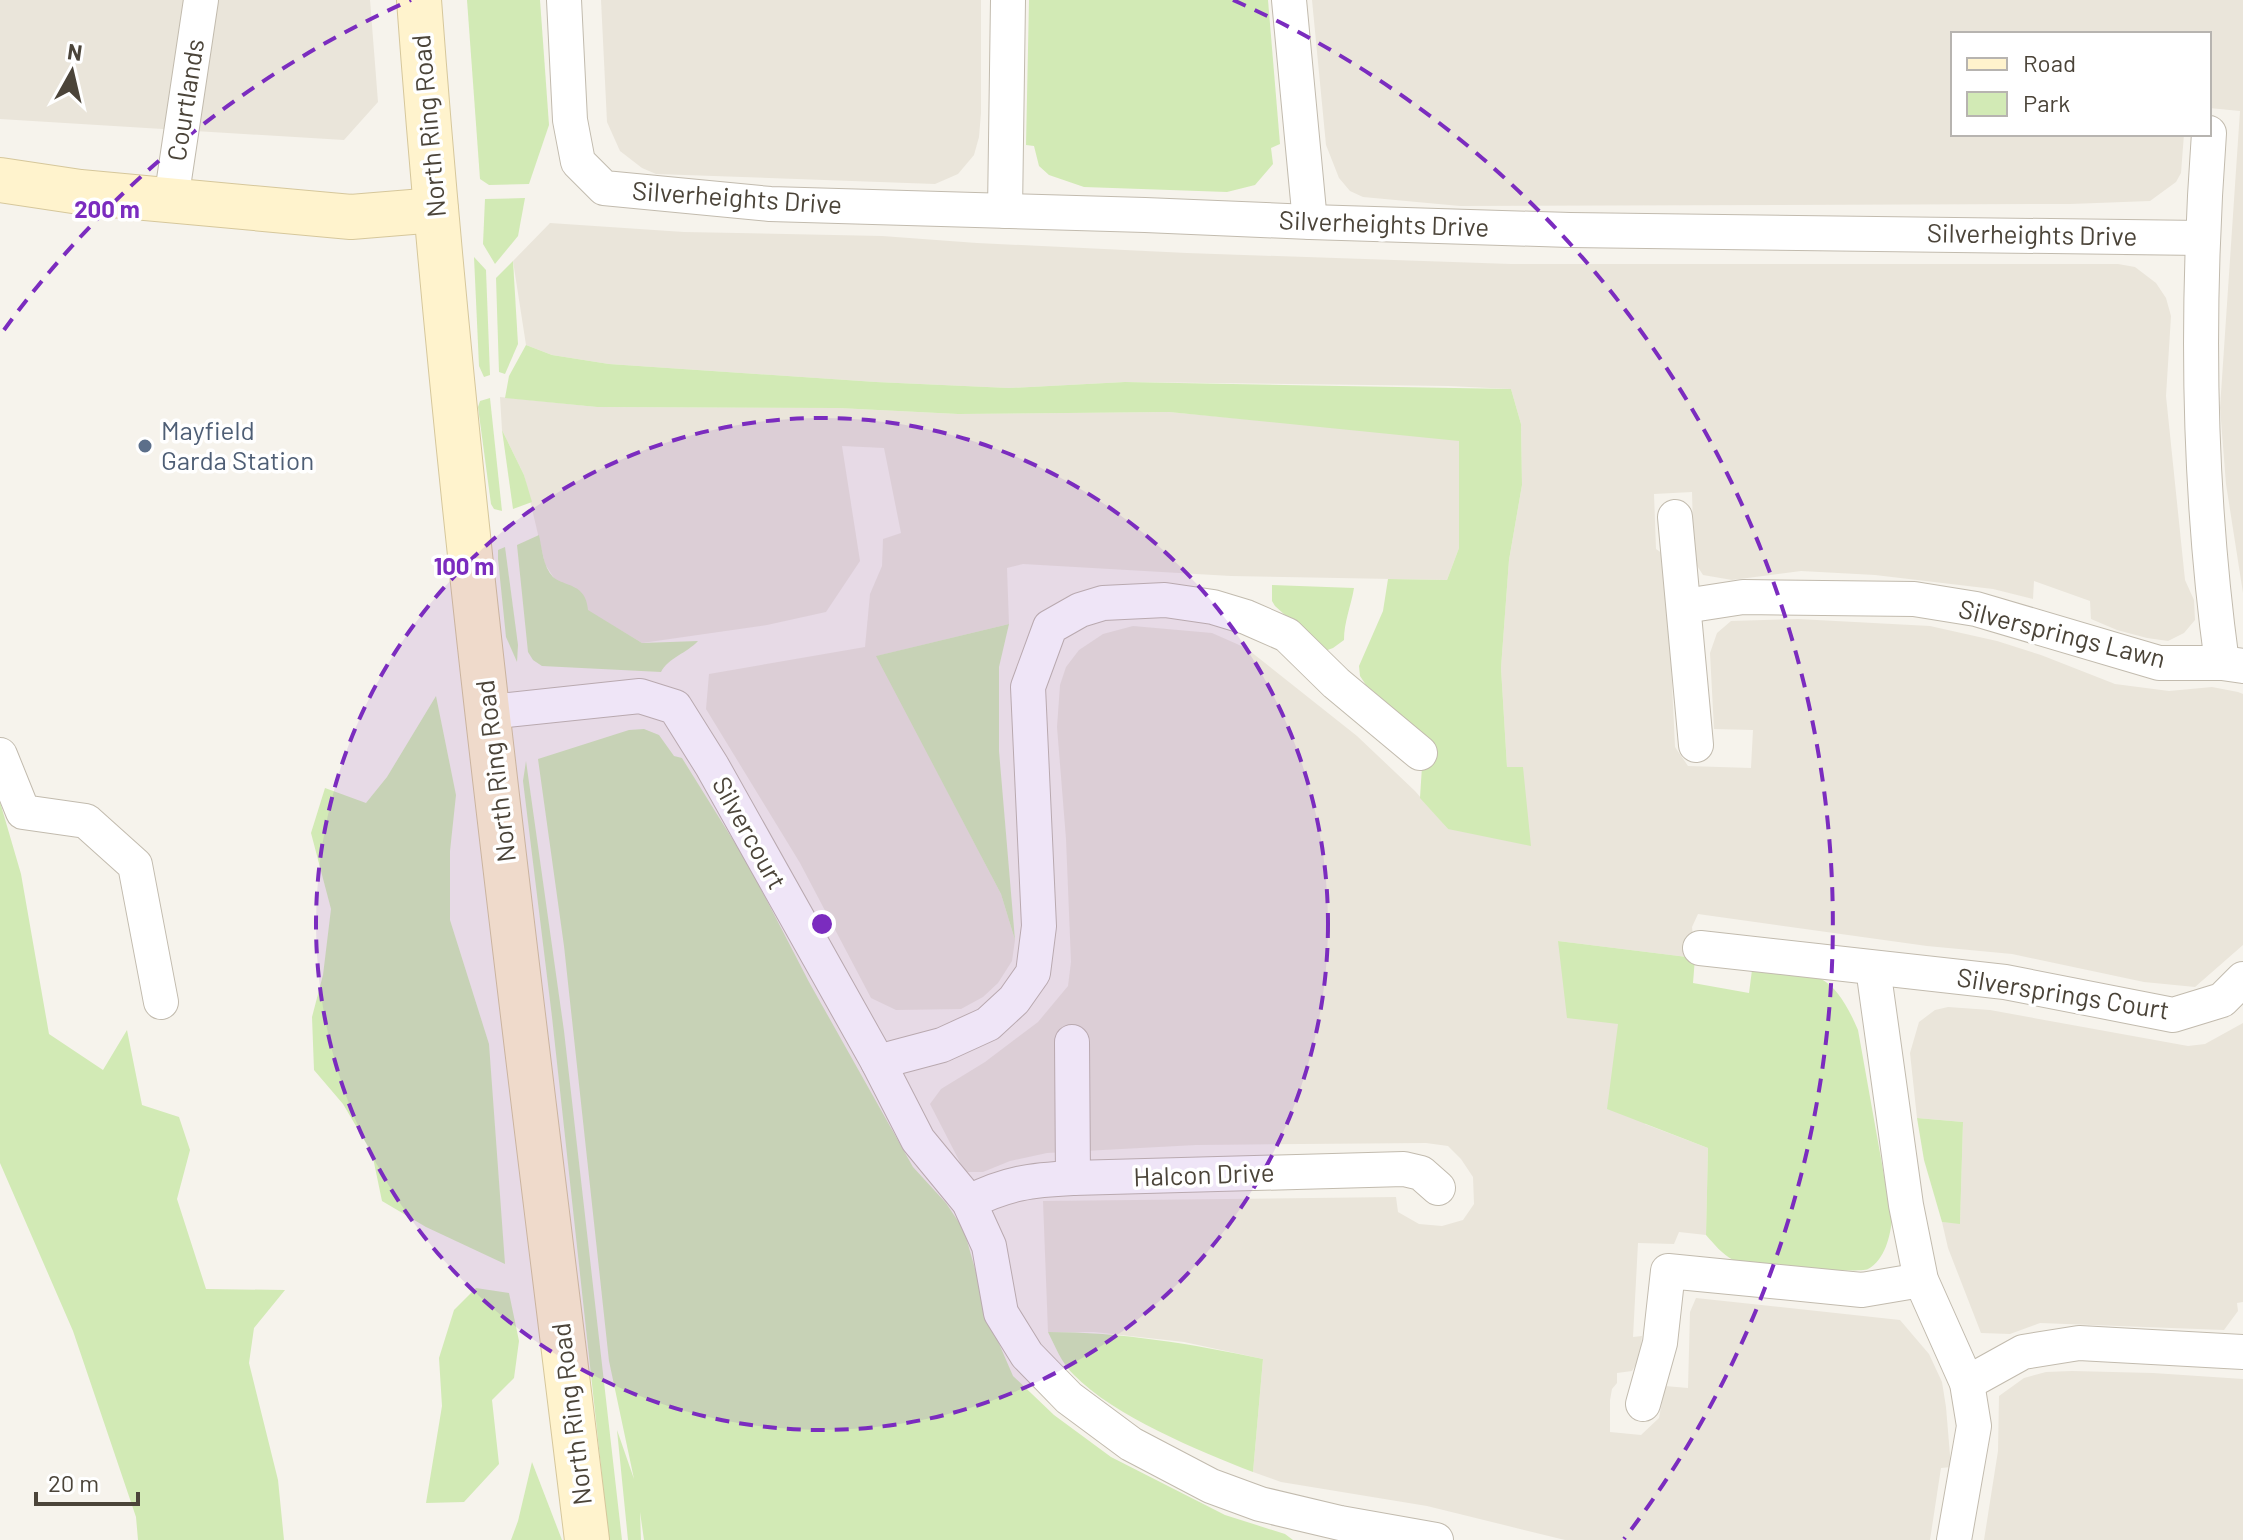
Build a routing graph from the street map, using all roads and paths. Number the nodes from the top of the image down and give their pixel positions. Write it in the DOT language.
graph roads {
  1 [pos="201,0"];
  2 [pos="419,0"];
  3 [pos="564,0"];
  4 [pos="1008,0"];
  5 [pos="1289,0"];
  6 [pos="2209,136"];
  7 [pos="0,180"];
  8 [pos="171,200"];
  9 [pos="436,210"];
  10 [pos="1005,211"];
  11 [pos="1310,222"];
  12 [pos="2201,238"];
  13 [pos="1675,517"];
  14 [pos="1685,606"];
  15 [pos="2232,664"];
  16 [pos="489,712"];
  17 [pos="1696,745"];
  18 [pos="1420,753"];
  19 [pos="0,755"];
  20 [pos="1700,948"];
  21 [pos="1873,968"];
  22 [pos="2243,979"];
  23 [pos="161,1002"];
  24 [pos="1072,1042"];
  25 [pos="878,1062"];
  26 [pos="1073,1178"];
  27 [pos="1438,1188"];
  28 [pos="969,1202"];
  29 [pos="1921,1280"];
  30 [pos="2243,1352"];
  31 [pos="1967,1383"];
  32 [pos="1643,1404"];
  33 [pos="1339,1532"];
  34 [pos="587,1540"];
  35 [pos="1436,1540"];
  36 [pos="1954,1540"];
  1 -- 8 [label="street, Courtlands"];
  2 -- 9 [label="main road, North Ring Road"];
  3 -- 10 [label="street, Silverheights Drive"];
  4 -- 10 [label="street"];
  5 -- 11 [label="street"];
  6 -- 12 [label="street"];
  7 -- 8 [label="main road"];
  8 -- 9 [label="main road"];
  9 -- 16 [label="main road, North Ring Road"];
  10 -- 11 [label="street, Silverheights Drive"];
  11 -- 12 [label="street, Silverheights Drive"];
  12 -- 15 [label="street, Silversprings Lawn"];
  13 -- 14 [label="street"];
  14 -- 15 [label="street, Silversprings Lawn"];
  14 -- 17 [label="street"];
  16 -- 25 [label="street, Silvercourt"];
  16 -- 34 [label="main road, North Ring Road"];
  18 -- 25 [label="street"];
  19 -- 23 [label="street"];
  20 -- 21 [label="street, Silversprings Court"];
  21 -- 22 [label="street, Silversprings Court"];
  21 -- 29 [label="street"];
  24 -- 26 [label="street"];
  25 -- 28 [label="street, Silvercourt"];
  26 -- 27 [label="street, Halcon Drive"];
  26 -- 28 [label="street, Halcon Drive"];
  28 -- 33 [label="street"];
  29 -- 31 [label="street"];
  29 -- 32 [label="street"];
  30 -- 31 [label="street"];
  31 -- 36 [label="street"];
  33 -- 35 [label="street"];
}
